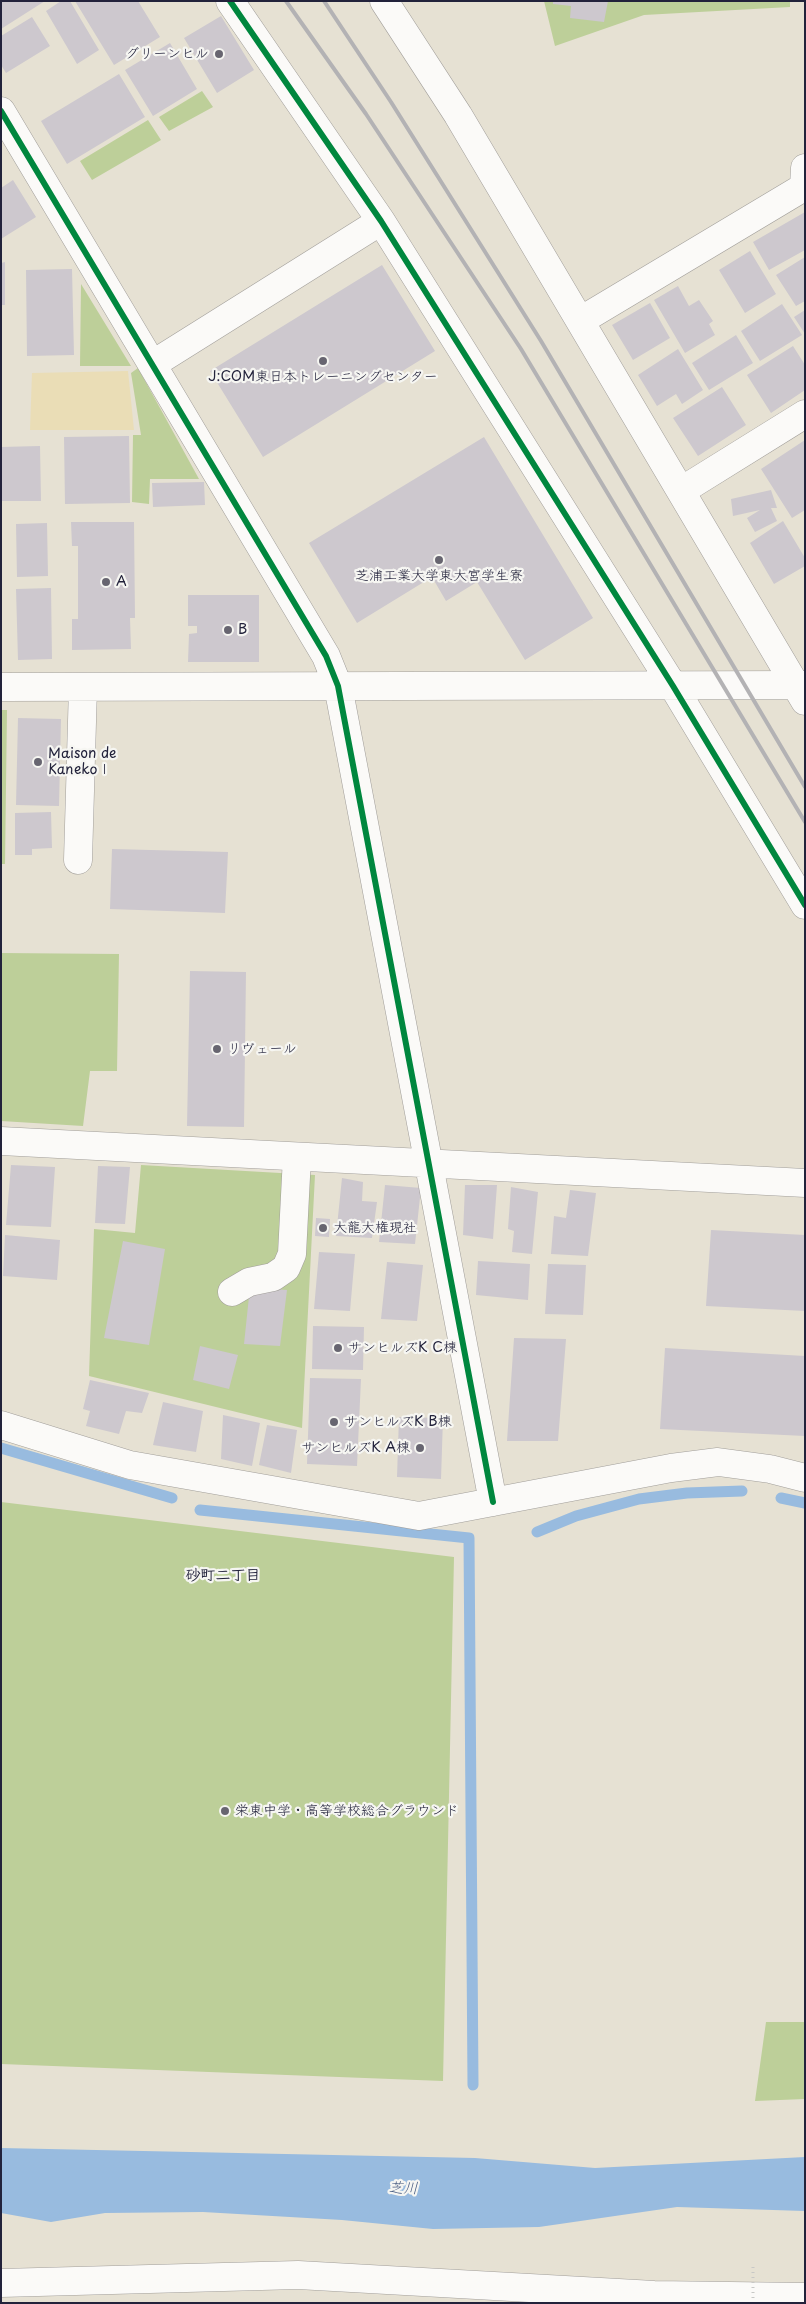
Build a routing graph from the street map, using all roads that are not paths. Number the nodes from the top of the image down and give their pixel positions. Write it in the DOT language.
graph roads {
  1 [pos="230,1"];
  2 [pos="384,1"];
  3 [pos="1,111"];
  4 [pos="804,181"];
  5 [pos="381,221"];
  6 [pos="580,321"];
  7 [pos="153,364"];
  8 [pos="805,414"];
  9 [pos="681,492"];
  10 [pos="338,686"];
  11 [pos="673,686"];
  12 [pos="1,687"];
  13 [pos="83,687"];
  14 [pos="802,690"];
  15 [pos="78,860"];
  16 [pos="805,905"];
  17 [pos="1,1141"];
  18 [pos="297,1156"];
  19 [pos="428,1163"];
  20 [pos="805,1183"];
  21 [pos="232,1292"];
  22 [pos="1,1425"];
  23 [pos="805,1478"];
  24 [pos="493,1502"];
  25 [pos="1,2283"];
  26 [pos="805,2297"];
  1 -- 5 [label="street"];
  2 -- 6 [label="street"];
  3 -- 7 [label="street"];
  4 -- 6 [label="street"];
  5 -- 7 [label="street"];
  5 -- 11 [label="street"];
  6 -- 9 [label="street"];
  7 -- 10 [label="street"];
  8 -- 9 [label="street"];
  9 -- 14 [label="street"];
  10 -- 11 [label="street"];
  10 -- 13 [label="street"];
  10 -- 19 [label="street"];
  11 -- 14 [label="street"];
  11 -- 16 [label="street"];
  12 -- 13 [label="street"];
  13 -- 15 [label="street"];
  17 -- 18 [label="street"];
  18 -- 19 [label="street"];
  18 -- 21 [label="street"];
  19 -- 20 [label="street"];
  19 -- 24 [label="street"];
  22 -- 24 [label="street"];
  23 -- 24 [label="street"];
  25 -- 26 [label="street"];
}
